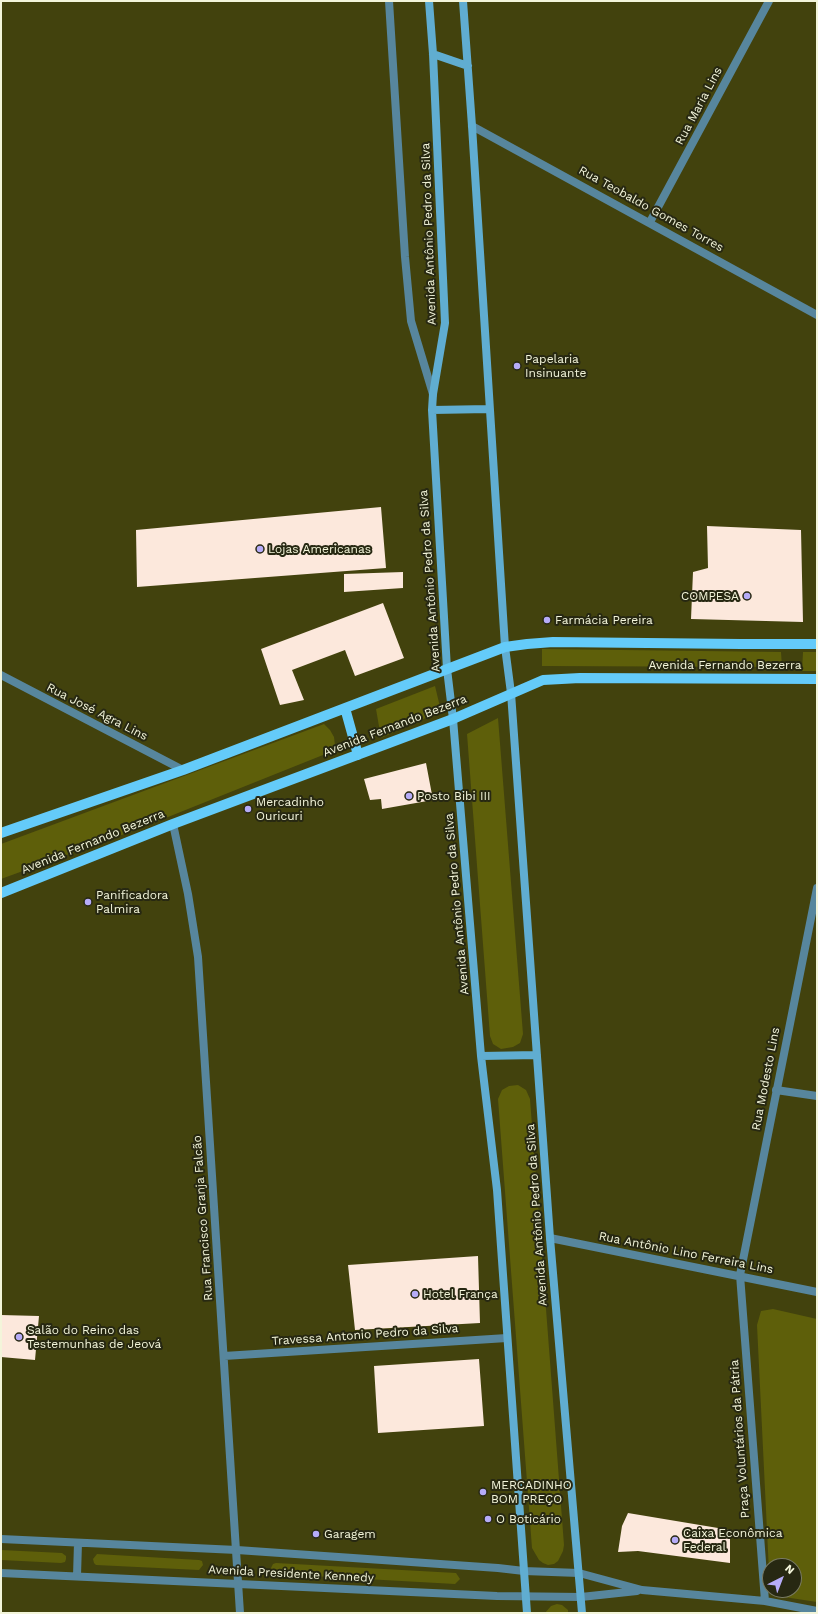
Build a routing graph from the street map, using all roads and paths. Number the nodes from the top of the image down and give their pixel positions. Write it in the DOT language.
graph roads {
  1 [pos="389,1"];
  2 [pos="429,1"];
  3 [pos="463,1"];
  4 [pos="769,1"];
  5 [pos="433,54"];
  6 [pos="468,66"];
  7 [pos="472,126"];
  8 [pos="650,222"];
  9 [pos="817,315"];
  10 [pos="433,394"];
  11 [pos="489,409"];
  12 [pos="432,410"];
  13 [pos="817,644"];
  14 [pos="505,648"];
  15 [pos="447,669"];
  16 [pos="1,675"];
  17 [pos="817,679"];
  18 [pos="511,693"];
  19 [pos="345,708"];
  20 [pos="453,719"];
  21 [pos="358,755"];
  22 [pos="183,770"];
  23 [pos="173,824"];
  24 [pos="1,833"];
  25 [pos="817,888"];
  26 [pos="1,893"];
  27 [pos="537,1055"];
  28 [pos="481,1056"];
  29 [pos="776,1090"];
  30 [pos="817,1096"];
  31 [pos="550,1238"];
  32 [pos="740,1275"];
  33 [pos="817,1292"];
  34 [pos="507,1338"];
  35 [pos="224,1356"];
  36 [pos="1,1539"];
  37 [pos="78,1543"];
  38 [pos="237,1550"];
  39 [pos="524,1571"];
  40 [pos="1,1573"];
  41 [pos="579,1573"];
  42 [pos="76,1576"];
  43 [pos="239,1583"];
  44 [pos="642,1590"];
  45 [pos="526,1595"];
  46 [pos="581,1597"];
  47 [pos="765,1601"];
  48 [pos="817,1611"];
  49 [pos="240,1613"];
  50 [pos="527,1613"];
  51 [pos="582,1613"];
  1 -- 10 [label="street"];
  2 -- 5 [label="main road, Avenida Antônio Pedro da Silva"];
  3 -- 6 [label="main road, Avenida Antônio Pedro da Silva"];
  4 -- 8 [label="street, Rua Maria Lins"];
  5 -- 6 [label="main road"];
  5 -- 10 [label="main road, Avenida Antônio Pedro da Silva"];
  6 -- 7 [label="main road, Avenida Antônio Pedro da Silva"];
  7 -- 8 [label="street, Rua Teobaldo Gomes Torres"];
  7 -- 11 [label="main road, Avenida Antônio Pedro da Silva"];
  8 -- 9 [label="street, Rua Teobaldo Gomes Torres"];
  10 -- 12 [label="main road, Avenida Antônio Pedro da Silva"];
  11 -- 12 [label="main road"];
  11 -- 14 [label="main road, Avenida Antônio Pedro da Silva"];
  12 -- 15 [label="main road, Avenida Antônio Pedro da Silva"];
  13 -- 14 [label="main road, Avenida Fernando Bezerra"];
  14 -- 15 [label="main road, Avenida Fernando Bezerra"];
  14 -- 18 [label="main road, Avenida Antônio Pedro da Silva"];
  15 -- 19 [label="main road, Avenida Fernando Bezerra"];
  15 -- 20 [label="main road, Avenida Antônio Pedro da Silva"];
  16 -- 22 [label="street, Rua José Agra Lins"];
  17 -- 18 [label="main road, Avenida Fernando Bezerra"];
  18 -- 20 [label="main road, Avenida Fernando Bezerra"];
  18 -- 27 [label="main road, Avenida Antônio Pedro da Silva"];
  19 -- 21 [label="main road"];
  19 -- 22 [label="main road, Avenida Fernando Bezerra"];
  20 -- 21 [label="main road, Avenida Fernando Bezerra"];
  20 -- 28 [label="main road, Avenida Antônio Pedro da Silva"];
  21 -- 23 [label="main road, Avenida Fernando Bezerra"];
  22 -- 24 [label="main road, Avenida Fernando Bezerra"];
  23 -- 26 [label="main road, Avenida Fernando Bezerra"];
  23 -- 35 [label="street, Rua Francisco Granja Falcão"];
  25 -- 29 [label="street, Rua Modesto Lins"];
  27 -- 28 [label="main road"];
  27 -- 31 [label="main road, Avenida Antônio Pedro da Silva"];
  28 -- 34 [label="main road, Avenida Antônio Pedro da Silva"];
  29 -- 30 [label="street"];
  29 -- 32 [label="street, Rua Modesto Lins"];
  31 -- 32 [label="street, Rua Antônio Lino Ferreira Lins"];
  31 -- 41 [label="main road, Avenida Antônio Pedro da Silva"];
  32 -- 33 [label="street, Rua Antônio Lino Ferreira Lins"];
  32 -- 47 [label="street, Praça Voluntários da Pátria"];
  34 -- 35 [label="street, Travessa Antonio Pedro da Silva"];
  34 -- 39 [label="main road, Avenida Antônio Pedro da Silva"];
  35 -- 38 [label="street, Rua Francisco Granja Falcão"];
  36 -- 37 [label="street, Avenida Presidente Kennedy"];
  37 -- 38 [label="street, Avenida Presidente Kennedy"];
  37 -- 42 [label="street"];
  38 -- 39 [label="street, Avenida Presidente Kennedy"];
  38 -- 43 [label="street, Rua Francisco Granja Falcão"];
  39 -- 41 [label="street, Avenida Presidente Kennedy"];
  39 -- 45 [label="main road, Avenida Antônio Pedro da Silva"];
  40 -- 42 [label="street, Avenida Presidente Kennedy"];
  41 -- 44 [label="street, Avenida Presidente Kennedy"];
  41 -- 46 [label="main road, Avenida Antônio Pedro da Silva"];
  42 -- 43 [label="street, Avenida Presidente Kennedy"];
  43 -- 45 [label="street, Avenida Presidente Kennedy"];
  43 -- 49 [label="street, Rua Francisco Granja Falcão"];
  44 -- 46 [label="street, Avenida Presidente Kennedy"];
  44 -- 47 [label="street"];
  45 -- 46 [label="street, Avenida Presidente Kennedy"];
  45 -- 50 [label="main road, Avenida Antônio Pedro da Silva"];
  46 -- 51 [label="main road, Avenida Antônio Pedro da Silva"];
  47 -- 48 [label="street"];
}
